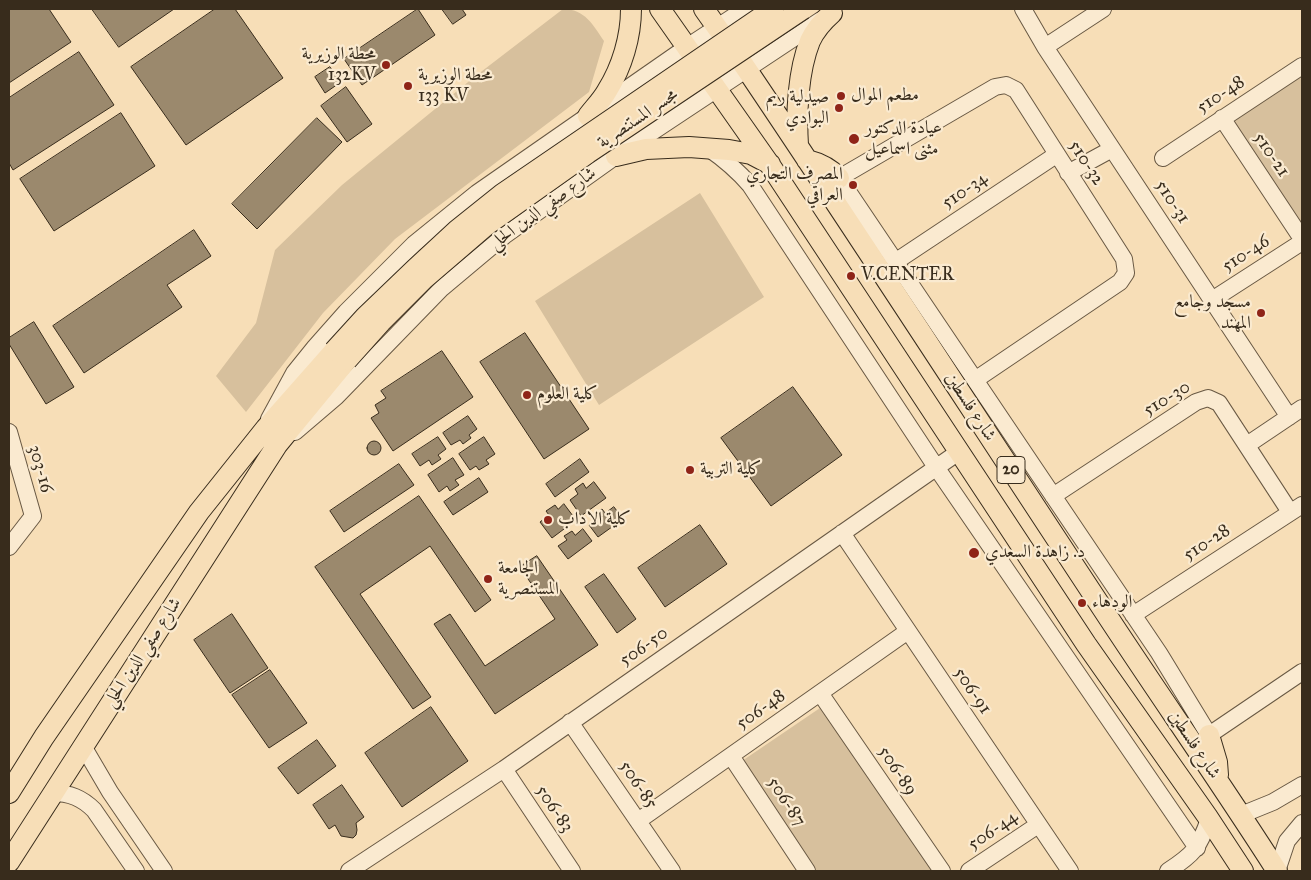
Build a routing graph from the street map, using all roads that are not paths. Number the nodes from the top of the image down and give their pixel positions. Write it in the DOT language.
graph roads {
  1 [pos="631,9"];
  2 [pos="660,9"];
  3 [pos="704,9"];
  4 [pos="745,9"];
  5 [pos="773,9"];
  6 [pos="803,9"];
  7 [pos="1023,9"];
  8 [pos="1103,9"];
  9 [pos="835,11"];
  10 [pos="720,32"];
  11 [pos="1045,47"];
  12 [pos="690,51"];
  13 [pos="743,65"];
  14 [pos="1302,66"];
  15 [pos="714,85"];
  16 [pos="588,116"];
  17 [pos="1222,118"];
  18 [pos="708,148"];
  19 [pos="1112,149"];
  20 [pos="802,152"];
  21 [pos="1056,154"];
  22 [pos="616,156"];
  23 [pos="1163,158"];
  24 [pos="770,165"];
  25 [pos="1068,173"];
  26 [pos="838,178"];
  27 [pos="1302,241"];
  28 [pos="895,262"];
  29 [pos="1212,300"];
  30 [pos="340,356"];
  31 [pos="975,380"];
  32 [pos="1296,412"];
  33 [pos="266,428"];
  34 [pos="9,432"];
  35 [pos="278,445"];
  36 [pos="1246,445"];
  37 [pos="960,451"];
  38 [pos="936,467"];
  39 [pos="1053,496"];
  40 [pos="1296,508"];
  41 [pos="842,533"];
  42 [pos="9,547"];
  43 [pos="1133,615"];
  44 [pos="1114,627"];
  45 [pos="908,632"];
  46 [pos="1086,644"];
  47 [pos="1302,672"];
  48 [pos="820,693"];
  49 [pos="570,722"];
  50 [pos="1209,735"];
  51 [pos="83,746"];
  52 [pos="731,756"];
  53 [pos="504,770"];
  54 [pos="1218,780"];
  55 [pos="1302,785"];
  56 [pos="9,793"];
  57 [pos="52,793"];
  58 [pos="1241,814"];
  59 [pos="1209,819"];
  60 [pos="638,821"];
  61 [pos="1302,823"];
  62 [pos="1038,824"];
  63 [pos="137,832"];
  64 [pos="118,846"];
  65 [pos="1197,848"];
  66 [pos="9,862"];
  67 [pos="666,869"];
  68 [pos="161,870"];
  69 [pos="569,870"];
  70 [pos="136,871"];
  71 [pos="349,871"];
  72 [pos="807,871"];
  73 [pos="942,871"];
  74 [pos="969,871"];
  75 [pos="1070,871"];
  76 [pos="1168,871"];
  77 [pos="1243,871"];
  78 [pos="1277,871"];
  1 -- 16 [label="main road"];
  2 -- 12 [label="main road"];
  3 -- 10 [label="main road"];
  4 -- 10 [label="street, شارع صفي الدين الحلي"];
  5 -- 30 [label="main road, مجسر المستنصرية, bridge"];
  6 -- 30 [label="main road, مجسر المستنصرية, bridge"];
  7 -- 11 [label="street, 510-31"];
  8 -- 11 [label="street"];
  9 -- 13 [label="street, شارع صفي الدين الحلي"];
  9 -- 20 [label="main road"];
  10 -- 12 [label="street, شارع صفي الدين الحلي"];
  11 -- 19 [label="street, 510-31"];
  12 -- 16 [label="street, شارع صفي الدين الحلي"];
  13 -- 15 [label="street, شارع صفي الدين الحلي"];
  13 -- 20 [label="main road, شارع فلسطين / 20"];
  14 -- 17 [label="street, 510-48"];
  15 -- 22 [label="street, شارع صفي الدين الحلي"];
  15 -- 24 [label="main road, شارع فلسطين / 20"];
  16 -- 33 [label="street, شارع صفي الدين الحلي"];
  17 -- 23 [label="street, 510-48"];
  17 -- 27 [label="street, 510-21"];
  18 -- 22 [label="main road"];
  18 -- 24 [label="main road"];
  18 -- 38 [label="street"];
  19 -- 25 [label="street"];
  19 -- 29 [label="street, 510-31"];
  20 -- 26 [label="main road"];
  20 -- 44 [label="main road, شارع فلسطين / 20"];
  21 -- 25 [label="street, 510-32"];
  21 -- 26 [label="street, 510-32"];
  21 -- 28 [label="street, 510-34"];
  22 -- 35 [label="street, شارع صفي الدين الحلي"];
  24 -- 37 [label="main road, شارع فلسطين / 20"];
  25 -- 31 [label="street, 510-32"];
  26 -- 28 [label="street"];
  27 -- 29 [label="street, 510-46"];
  28 -- 31 [label="street"];
  29 -- 32 [label="street, 510-31"];
  30 -- 33 [label="main road, شارع صفي الدين الحلي"];
  30 -- 35 [label="main road, شارع صفي الدين الحلي"];
  31 -- 39 [label="street"];
  32 -- 36 [label="street"];
  33 -- 56 [label="main road, شارع صفي الدين الحلي"];
  34 -- 42 [label="street, 303-16"];
  35 -- 51 [label="main road, شارع صفي الدين الحلي"];
  36 -- 39 [label="street, 510-30"];
  36 -- 40 [label="street, 510-30"];
  37 -- 38 [label="street, 506-50"];
  37 -- 46 [label="main road, شارع فلسطين / 20"];
  38 -- 41 [label="street, 506-50"];
  38 -- 65 [label="street"];
  39 -- 43 [label="street"];
  40 -- 43 [label="street, 510-28"];
  41 -- 45 [label="street, 506-91"];
  41 -- 49 [label="street, 506-50"];
  43 -- 50 [label="street"];
  44 -- 46 [label="main road"];
  44 -- 54 [label="main road, شارع فلسطين / 20"];
  45 -- 48 [label="street, 506-48"];
  45 -- 62 [label="street, 506-91"];
  46 -- 59 [label="main road, شارع فلسطين / 20"];
  47 -- 50 [label="street"];
  48 -- 52 [label="street, 506-48"];
  48 -- 73 [label="street, 506-89"];
  49 -- 53 [label="street, 506-50"];
  49 -- 60 [label="street, 506-85"];
  50 -- 54 [label="main road"];
  51 -- 57 [label="main road, شارع صفي الدين الحلي"];
  51 -- 63 [label="street"];
  52 -- 60 [label="street, 506-48"];
  52 -- 72 [label="street, 506-87"];
  53 -- 69 [label="street, 506-83"];
  53 -- 71 [label="street, 506-50"];
  54 -- 58 [label="main road, شارع فلسطين / 20"];
  55 -- 58 [label="street"];
  57 -- 64 [label="street"];
  57 -- 66 [label="main road, شارع صفي الدين الحلي"];
  58 -- 78 [label="main road, شارع فلسطين / 20"];
  59 -- 65 [label="street"];
  59 -- 77 [label="main road, شارع فلسطين / 20"];
  60 -- 67 [label="street, 506-85"];
  61 -- 78 [label="street"];
  62 -- 74 [label="street, 506-44"];
  62 -- 75 [label="street, 506-91"];
  63 -- 64 [label="street"];
  63 -- 68 [label="street"];
  64 -- 70 [label="street"];
  65 -- 76 [label="street"];
}
